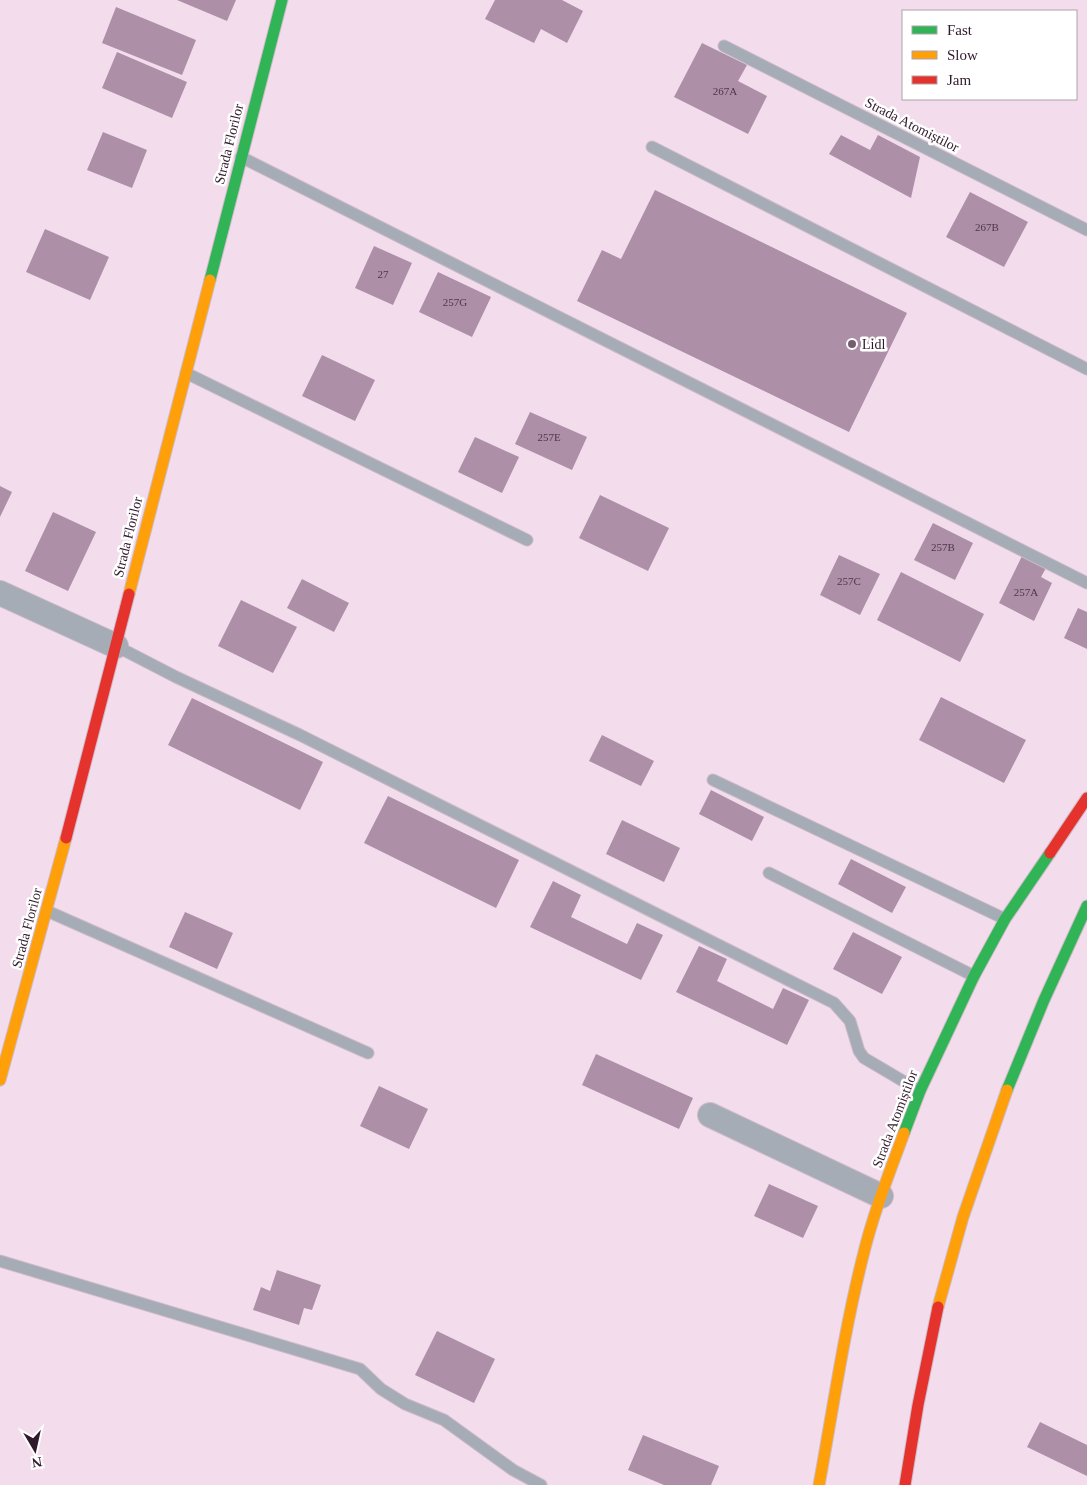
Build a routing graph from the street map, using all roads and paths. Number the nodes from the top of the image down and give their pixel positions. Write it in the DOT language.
graph roads {
  1 [pos="282,0"];
  2 [pos="724,46"];
  3 [pos="652,147"];
  4 [pos="241,158"];
  5 [pos="1087,230"];
  6 [pos="1087,369"];
  7 [pos="186,373"];
  8 [pos="527,540"];
  9 [pos="1087,584"];
  10 [pos="0,593"];
  11 [pos="116,646"];
  12 [pos="713,780"];
  13 [pos="1087,798"];
  14 [pos="770,873"];
  15 [pos="1087,906"];
  16 [pos="48,911"];
  17 [pos="1005,919"];
  18 [pos="974,976"];
  19 [pos="368,1053"];
  20 [pos="0,1080"];
  21 [pos="920,1091"];
  22 [pos="710,1115"];
  23 [pos="881,1196"];
  24 [pos="0,1261"];
  25 [pos="542,1485"];
  26 [pos="819,1485"];
  27 [pos="905,1485"];
  1 -- 4 [label="street, Strada Florilor"];
  2 -- 5 [label="lane, Strada Atomiștilor"];
  3 -- 6 [label="lane"];
  4 -- 7 [label="street, Strada Florilor"];
  4 -- 9 [label="lane"];
  7 -- 8 [label="lane"];
  7 -- 11 [label="street, Strada Florilor"];
  10 -- 11 [label="street"];
  11 -- 16 [label="street, Strada Florilor"];
  11 -- 21 [label="lane"];
  12 -- 17 [label="lane"];
  13 -- 17 [label="street, Strada Atomiștilor"];
  14 -- 18 [label="lane"];
  15 -- 27 [label="street"];
  16 -- 19 [label="lane"];
  16 -- 20 [label="street, Strada Florilor"];
  17 -- 18 [label="street, Strada Atomiștilor"];
  18 -- 21 [label="street, Strada Atomiștilor"];
  21 -- 23 [label="street, Strada Atomiștilor"];
  22 -- 23 [label="street"];
  23 -- 26 [label="street, Strada Atomiștilor"];
  24 -- 25 [label="lane"];
}
